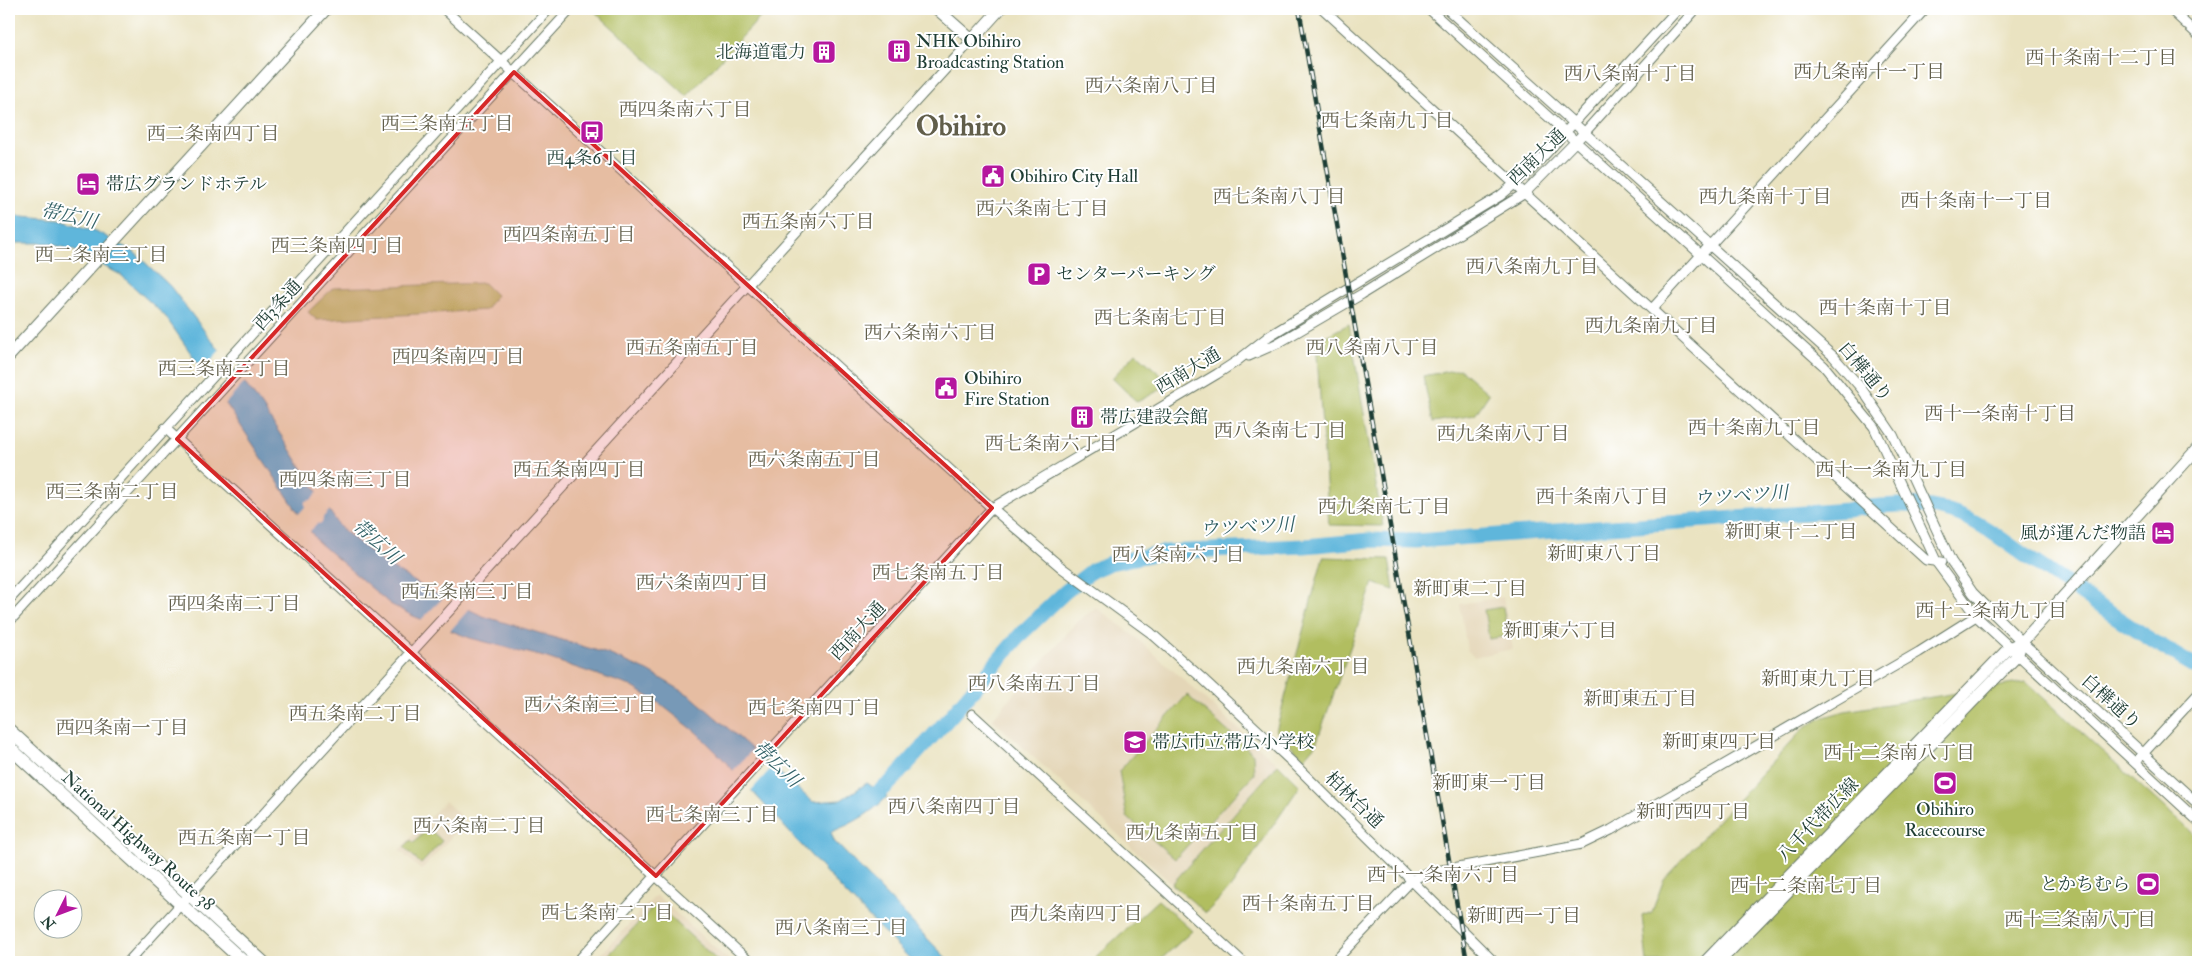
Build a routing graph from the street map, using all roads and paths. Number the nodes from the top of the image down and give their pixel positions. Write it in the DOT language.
graph roads {
  1 [pos="326,9"];
  2 [pos="444,9"];
  3 [pos="549,9"];
  4 [pos="571,9"];
  5 [pos="937,9"];
  6 [pos="1000,9"];
  7 [pos="1323,9"];
  8 [pos="1429,9"];
  9 [pos="1447,9"];
  10 [pos="1678,9"];
  11 [pos="1696,9"];
  12 [pos="1925,9"];
  13 [pos="2170,9"];
  14 [pos="2198,35"];
  15 [pos="972,40"];
  16 [pos="502,61"];
  17 [pos="514,72"];
  18 [pos="1574,123"];
  19 [pos="1566,132"];
  20 [pos="1584,132"];
  21 [pos="1576,142"];
  22 [pos="1515,184"];
  23 [pos="1525,193"];
  24 [pos="1711,245"];
  25 [pos="1702,254"];
  26 [pos="747,285"];
  27 [pos="1652,309"];
  28 [pos="9,356"];
  29 [pos="1237,361"];
  30 [pos="165,428"];
  31 [pos="176,439"];
  32 [pos="2198,448"];
  33 [pos="992,508"];
  34 [pos="1951,561"];
  35 [pos="1937,563"];
  36 [pos="9,600"];
  37 [pos="1976,616"];
  38 [pos="9,622"];
  39 [pos="2022,642"];
  40 [pos="411,652"];
  41 [pos="2013,652"];
  42 [pos="2198,694"];
  43 [pos="972,714"];
  44 [pos="9,730"];
  45 [pos="9,747"];
  46 [pos="2143,753"];
  47 [pos="2135,762"];
  48 [pos="2198,804"];
  49 [pos="2198,820"];
  50 [pos="656,876"];
  51 [pos="1412,880"];
  52 [pos="186,900"];
  53 [pos="128,962"];
  54 [pos="244,962"];
  55 [pos="263,962"];
  56 [pos="577,962"];
  57 [pos="750,962"];
  58 [pos="1243,962"];
  59 [pos="1334,962"];
  60 [pos="1494,962"];
  61 [pos="1705,962"];
  62 [pos="1719,962"];
  1 -- 28 [label="main road"];
  2 -- 16 [label="street, 柏林台通"];
  3 -- 16 [label="street, 西3条通"];
  4 -- 17 [label="street, 西3条通"];
  5 -- 15 [label="main road"];
  6 -- 15 [label="main road"];
  7 -- 22 [label="street"];
  8 -- 19 [label="street, 白樺通り"];
  9 -- 18 [label="street, 白樺通り"];
  10 -- 18 [label="street, 西南大通"];
  11 -- 20 [label="street, 西南大通"];
  12 -- 24 [label="street"];
  13 -- 14 [label="street"];
  15 -- 26 [label="street"];
  16 -- 17 [label="street, 柏林台通"];
  16 -- 30 [label="street, 西3条通"];
  17 -- 26 [label="street, 柏林台通"];
  17 -- 31 [label="street, 西3条通"];
  18 -- 19 [label="street, 西南大通"];
  18 -- 20 [label="street, 白樺通り"];
  19 -- 21 [label="street, 白樺通り"];
  19 -- 22 [label="street, 西南大通"];
  20 -- 21 [label="street, 西南大通"];
  20 -- 24 [label="street, 白樺通り"];
  21 -- 23 [label="street, 西南大通"];
  21 -- 25 [label="street, 白樺通り"];
  22 -- 23 [label="street"];
  22 -- 29 [label="street, 西南大通"];
  23 -- 27 [label="street"];
  23 -- 29 [label="street, 西南大通"];
  24 -- 25 [label="street"];
  24 -- 34 [label="street, 白樺通り"];
  25 -- 27 [label="street"];
  25 -- 35 [label="street, 白樺通り"];
  26 -- 33 [label="street, 柏林台通"];
  26 -- 40 [label="street"];
  27 -- 35 [label="street"];
  29 -- 33 [label="street, 西南大通"];
  30 -- 31 [label="street"];
  30 -- 36 [label="street, 西3条通"];
  31 -- 38 [label="street, 西3条通"];
  31 -- 40 [label="street"];
  32 -- 39 [label="main road, 八千代帯広線"];
  33 -- 50 [label="street, 西南大通"];
  33 -- 51 [label="street, 柏林台通"];
  34 -- 35 [label="street"];
  34 -- 39 [label="street, 白樺通り"];
  35 -- 37 [label="street, 白樺通り"];
  37 -- 41 [label="street, 白樺通り"];
  37 -- 51 [label="street"];
  39 -- 41 [label="main road, 八千代帯広線"];
  39 -- 46 [label="street, 白樺通り"];
  40 -- 50 [label="street"];
  40 -- 52 [label="street"];
  41 -- 47 [label="street, 白樺通り"];
  41 -- 61 [label="main road, 八千代帯広線"];
  41 -- 62 [label="main road, 八千代帯広線"];
  42 -- 46 [label="street"];
  43 -- 58 [label="street"];
  44 -- 52 [label="highway, National Highway Route 38"];
  45 -- 52 [label="highway, National Highway Route 38"];
  46 -- 47 [label="street"];
  46 -- 48 [label="street, 白樺通り"];
  47 -- 49 [label="street, 白樺通り"];
  50 -- 56 [label="street, 西南大通"];
  50 -- 57 [label="street"];
  51 -- 59 [label="street"];
  51 -- 60 [label="street, 柏林台通"];
  52 -- 53 [label="street"];
  52 -- 54 [label="highway, National Highway Route 38"];
  52 -- 55 [label="highway, National Highway Route 38"];
}
